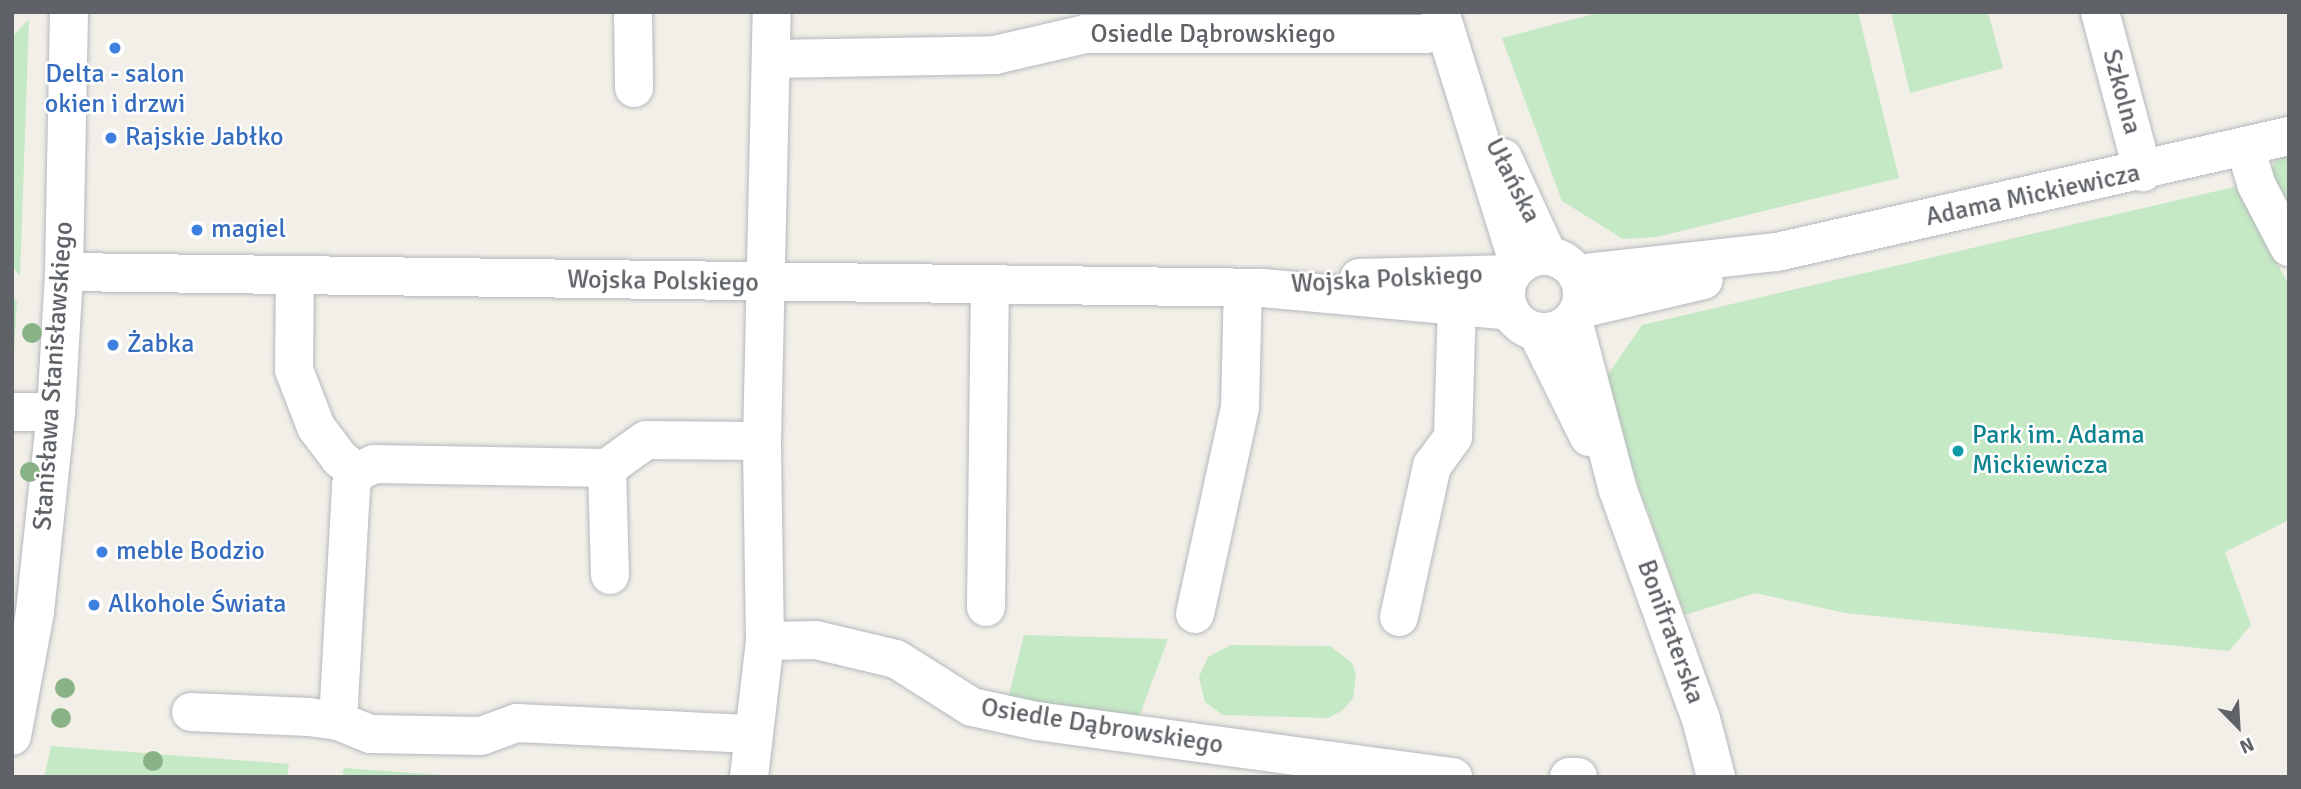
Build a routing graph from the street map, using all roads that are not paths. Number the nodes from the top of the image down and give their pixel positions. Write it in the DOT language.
graph roads {
  1 [pos="69,12"];
  2 [pos="633,12"];
  3 [pos="772,12"];
  4 [pos="2099,12"];
  5 [pos="1443,20"];
  6 [pos="773,59"];
  7 [pos="634,88"];
  8 [pos="2289,136"];
  9 [pos="2245,147"];
  10 [pos="2143,172"];
  11 [pos="2289,247"];
  12 [pos="64,272"];
  13 [pos="295,275"];
  14 [pos="1551,283"];
  15 [pos="764,284"];
  16 [pos="990,285"];
  17 [pos="1253,288"];
  18 [pos="1457,306"];
  19 [pos="1523,322"];
  20 [pos="12,412"];
  21 [pos="56,412"];
  22 [pos="762,441"];
  23 [pos="607,468"];
  24 [pos="357,472"];
  25 [pos="1618,490"];
  26 [pos="610,575"];
  27 [pos="986,607"];
  28 [pos="24,610"];
  29 [pos="1195,614"];
  30 [pos="1399,617"];
  31 [pos="765,641"];
  32 [pos="191,712"];
  33 [pos="338,721"];
  34 [pos="753,734"];
  35 [pos="12,736"];
  36 [pos="750,777"];
  37 [pos="1453,777"];
  38 [pos="1569,777"];
  39 [pos="1578,777"];
  40 [pos="1716,777"];
  1 -- 12 [label="street, Stanisława Stanisławskiego"];
  2 -- 7 [label="street"];
  3 -- 6 [label="street"];
  4 -- 10 [label="street, Szkolna"];
  5 -- 6 [label="street, Osiedle Dąbrowskiego"];
  5 -- 14 [label="street, Ułańska"];
  6 -- 15 [label="street"];
  8 -- 9 [label="street, Adama Mickiewicza"];
  9 -- 10 [label="street, Adama Mickiewicza"];
  9 -- 11 [label="street"];
  10 -- 14 [label="street, Adama Mickiewicza"];
  12 -- 13 [label="street, Wojska Polskiego"];
  12 -- 21 [label="street, Stanisława Stanisławskiego"];
  13 -- 15 [label="street, Wojska Polskiego"];
  13 -- 24 [label="street"];
  14 -- 17 [label="street, Wojska Polskiego"];
  14 -- 19 [label="street"];
  14 -- 19 [label="street"];
  14 -- 25 [label="street, Bonifraterska"];
  15 -- 16 [label="street, Wojska Polskiego"];
  15 -- 22 [label="street"];
  16 -- 17 [label="street, Wojska Polskiego"];
  16 -- 27 [label="street"];
  17 -- 18 [label="street, Wojska Polskiego"];
  17 -- 29 [label="street"];
  18 -- 19 [label="street, Wojska Polskiego"];
  18 -- 30 [label="street"];
  19 -- 25 [label="street, Bonifraterska"];
  20 -- 21 [label="street"];
  21 -- 28 [label="street, Stanisława Stanisławskiego"];
  22 -- 23 [label="street"];
  22 -- 31 [label="street"];
  23 -- 24 [label="street"];
  23 -- 26 [label="street"];
  24 -- 33 [label="street"];
  25 -- 40 [label="street, Bonifraterska"];
  28 -- 35 [label="street, Stanisława Stanisławskiego"];
  31 -- 34 [label="street"];
  31 -- 37 [label="street, Osiedle Dąbrowskiego"];
  32 -- 33 [label="street"];
  33 -- 34 [label="street"];
  34 -- 36 [label="street"];
  38 -- 39 [label="street"];
}
